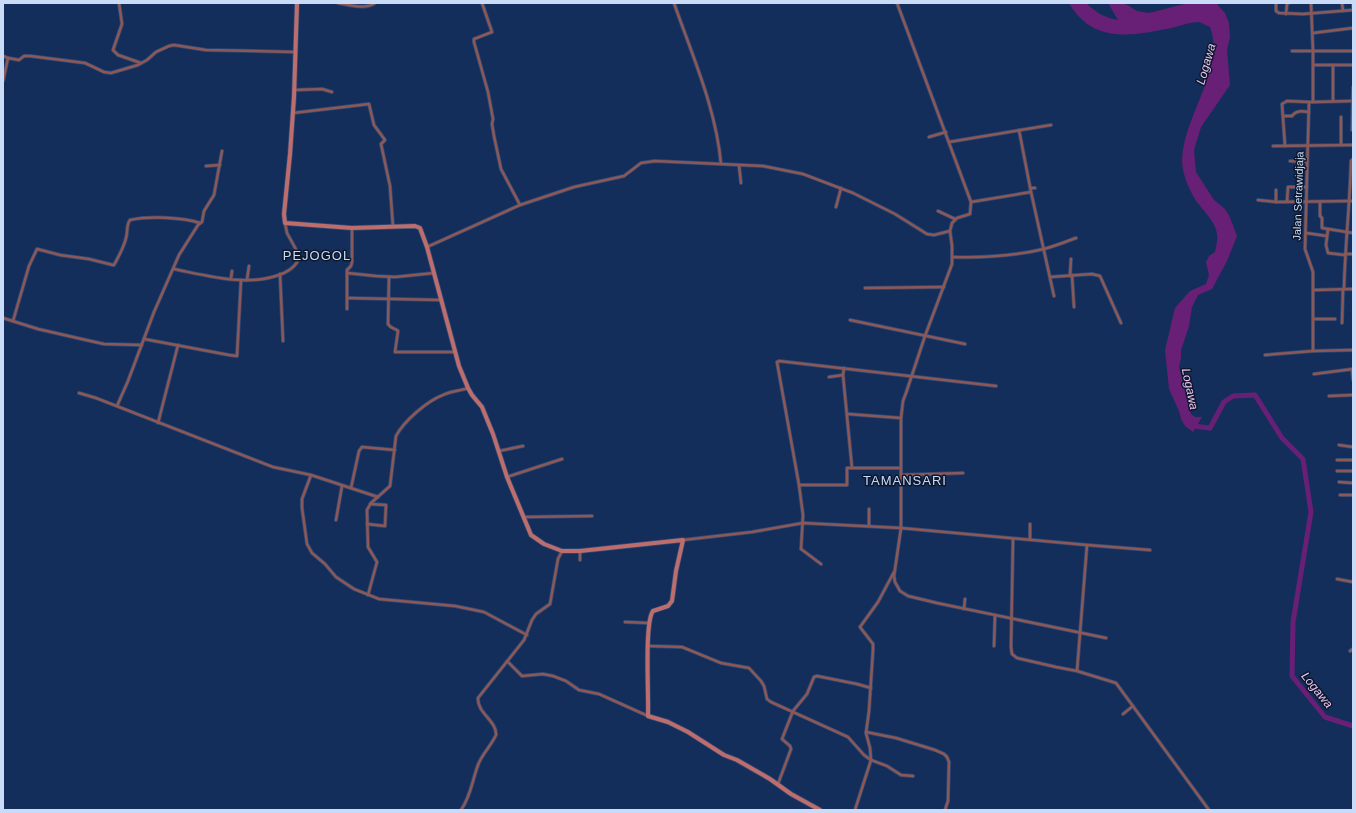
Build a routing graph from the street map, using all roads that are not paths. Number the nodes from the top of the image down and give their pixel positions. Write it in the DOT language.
graph roads {
  1 [pos="119,3"];
  2 [pos="297,3"];
  3 [pos="338,3"];
  4 [pos="375,3"];
  5 [pos="482,3"];
  6 [pos="674,3"];
  7 [pos="896,3"];
  8 [pos="1276,3"];
  9 [pos="1289,3"];
  10 [pos="1312,3"];
  11 [pos="1342,3"];
  12 [pos="1353,3"];
  13 [pos="1353,10"];
  14 [pos="1343,11"];
  15 [pos="1312,13"];
  16 [pos="1286,14"];
  17 [pos="1353,28"];
  18 [pos="1313,33"];
  19 [pos="1292,51"];
  20 [pos="1313,51"];
  21 [pos="1353,51"];
  22 [pos="295,52"];
  23 [pos="3,56"];
  24 [pos="8,58"];
  25 [pos="141,63"];
  26 [pos="1313,65"];
  27 [pos="1333,65"];
  28 [pos="1353,65"];
  29 [pos="3,80"];
  30 [pos="1353,87"];
  31 [pos="294,90"];
  32 [pos="332,92"];
  33 [pos="1333,101"];
  34 [pos="1353,101"];
  35 [pos="1309,102"];
  36 [pos="1313,102"];
  37 [pos="1309,112"];
  38 [pos="292,113"];
  39 [pos="1282,116"];
  40 [pos="1340,118"];
  41 [pos="1051,125"];
  42 [pos="1019,130"];
  43 [pos="1352,130"];
  44 [pos="946,132"];
  45 [pos="929,137"];
  46 [pos="949,142"];
  47 [pos="1307,145"];
  48 [pos="1340,145"];
  49 [pos="1353,145"];
  50 [pos="1273,146"];
  51 [pos="1285,146"];
  52 [pos="222,151"];
  53 [pos="1353,159"];
  54 [pos="1290,161"];
  55 [pos="1307,162"];
  56 [pos="720,164"];
  57 [pos="739,164"];
  58 [pos="220,165"];
  59 [pos="206,166"];
  60 [pos="1352,175"];
  61 [pos="741,183"];
  62 [pos="1307,187"];
  63 [pos="841,188"];
  64 [pos="1035,188"];
  65 [pos="1031,190"];
  66 [pos="1276,190"];
  67 [pos="1258,200"];
  68 [pos="1351,201"];
  69 [pos="971,202"];
  70 [pos="1276,202"];
  71 [pos="1287,202"];
  72 [pos="1307,202"];
  73 [pos="1320,202"];
  74 [pos="520,205"];
  75 [pos="836,207"];
  76 [pos="938,211"];
  77 [pos="955,219"];
  78 [pos="200,223"];
  79 [pos="285,223"];
  80 [pos="394,227"];
  81 [pos="352,228"];
  82 [pos="1328,230"];
  83 [pos="950,231"];
  84 [pos="1347,231"];
  85 [pos="1306,233"];
  86 [pos="1353,233"];
  87 [pos="1327,236"];
  88 [pos="1076,238"];
  89 [pos="427,247"];
  90 [pos="1044,249"];
  91 [pos="1353,254"];
  92 [pos="1345,255"];
  93 [pos="952,257"];
  94 [pos="1071,259"];
  95 [pos="249,266"];
  96 [pos="174,269"];
  97 [pos="232,271"];
  98 [pos="347,273"];
  99 [pos="434,273"];
  100 [pos="280,274"];
  101 [pos="1071,276"];
  102 [pos="389,277"];
  103 [pos="1050,277"];
  104 [pos="231,278"];
  105 [pos="241,280"];
  106 [pos="247,280"];
  107 [pos="944,287"];
  108 [pos="865,288"];
  109 [pos="1343,289"];
  110 [pos="1353,289"];
  111 [pos="1314,290"];
  112 [pos="1054,296"];
  113 [pos="347,298"];
  114 [pos="388,299"];
  115 [pos="441,300"];
  116 [pos="1074,307"];
  117 [pos="347,309"];
  118 [pos="3,318"];
  119 [pos="1313,319"];
  120 [pos="1335,319"];
  121 [pos="850,320"];
  122 [pos="13,321"];
  123 [pos="1121,323"];
  124 [pos="1342,323"];
  125 [pos="925,336"];
  126 [pos="144,339"];
  127 [pos="283,341"];
  128 [pos="965,344"];
  129 [pos="142,345"];
  130 [pos="178,345"];
  131 [pos="1353,350"];
  132 [pos="1313,351"];
  133 [pos="456,352"];
  134 [pos="1265,355"];
  135 [pos="844,368"];
  136 [pos="1353,369"];
  137 [pos="1314,374"];
  138 [pos="843,375"];
  139 [pos="911,376"];
  140 [pos="829,377"];
  141 [pos="1353,380"];
  142 [pos="996,386"];
  143 [pos="468,388"];
  144 [pos="79,393"];
  145 [pos="1353,395"];
  146 [pos="1329,396"];
  147 [pos="117,406"];
  148 [pos="848,414"];
  149 [pos="901,418"];
  150 [pos="158,423"];
  151 [pos="1339,445"];
  152 [pos="523,446"];
  153 [pos="1353,447"];
  154 [pos="395,450"];
  155 [pos="499,451"];
  156 [pos="562,459"];
  157 [pos="1337,460"];
  158 [pos="1353,460"];
  159 [pos="852,468"];
  160 [pos="901,468"];
  161 [pos="1337,471"];
  162 [pos="1353,471"];
  163 [pos="963,473"];
  164 [pos="310,474"];
  165 [pos="901,475"];
  166 [pos="507,477"];
  167 [pos="1338,482"];
  168 [pos="1353,483"];
  169 [pos="799,485"];
  170 [pos="342,486"];
  171 [pos="351,488"];
  172 [pos="1340,495"];
  173 [pos="1353,495"];
  174 [pos="378,497"];
  175 [pos="370,504"];
  176 [pos="870,509"];
  177 [pos="592,516"];
  178 [pos="524,517"];
  179 [pos="336,520"];
  180 [pos="803,523"];
  181 [pos="367,524"];
  182 [pos="1030,524"];
  183 [pos="870,526"];
  184 [pos="901,528"];
  185 [pos="1013,539"];
  186 [pos="1030,539"];
  187 [pos="683,540"];
  188 [pos="1088,545"];
  189 [pos="1150,550"];
  190 [pos="580,551"];
  191 [pos="562,552"];
  192 [pos="580,560"];
  193 [pos="821,564"];
  194 [pos="895,571"];
  195 [pos="1337,579"];
  196 [pos="1353,582"];
  197 [pos="368,595"];
  198 [pos="965,599"];
  199 [pos="964,608"];
  200 [pos="995,615"];
  201 [pos="1012,618"];
  202 [pos="626,622"];
  203 [pos="649,623"];
  204 [pos="1080,633"];
  205 [pos="527,635"];
  206 [pos="1106,638"];
  207 [pos="648,646"];
  208 [pos="994,646"];
  209 [pos="1353,649"];
  210 [pos="1350,651"];
  211 [pos="507,661"];
  212 [pos="1077,671"];
  213 [pos="872,688"];
  214 [pos="1133,706"];
  215 [pos="793,711"];
  216 [pos="1123,714"];
  217 [pos="648,716"];
  218 [pos="866,732"];
  219 [pos="871,760"];
  220 [pos="912,776"];
  221 [pos="778,784"];
  222 [pos="461,810"];
  223 [pos="820,810"];
  224 [pos="855,810"];
  225 [pos="945,810"];
  226 [pos="1209,810"];
  1 -- 25 [label="street"];
  2 -- 22 [label="street"];
  3 -- 4 [label="street"];
  5 -- 74 [label="street"];
  6 -- 56 [label="street"];
  7 -- 44 [label="street"];
  8 -- 16 [label="street"];
  9 -- 16 [label="street"];
  10 -- 15 [label="street"];
  11 -- 14 [label="street"];
  12 -- 13 [label="street"];
  13 -- 14 [label="street"];
  14 -- 15 [label="street"];
  15 -- 16 [label="street"];
  15 -- 18 [label="street"];
  17 -- 18 [label="street"];
  18 -- 20 [label="street"];
  19 -- 20 [label="street"];
  20 -- 21 [label="street"];
  20 -- 26 [label="street"];
  22 -- 25 [label="street"];
  22 -- 31 [label="street"];
  23 -- 24 [label="street"];
  24 -- 25 [label="street"];
  24 -- 29 [label="street"];
  26 -- 27 [label="street"];
  26 -- 36 [label="street"];
  27 -- 28 [label="street"];
  27 -- 33 [label="street"];
  30 -- 34 [label="street"];
  31 -- 32 [label="street"];
  31 -- 38 [label="street"];
  33 -- 34 [label="street"];
  33 -- 36 [label="street"];
  34 -- 43 [label="street"];
  35 -- 36 [label="street"];
  35 -- 37 [label="street, Jalan Setrawidjaja"];
  35 -- 39 [label="street"];
  37 -- 39 [label="street"];
  37 -- 47 [label="street, Jalan Setrawidjaja"];
  38 -- 79 [label="street"];
  38 -- 80 [label="street"];
  39 -- 51 [label="street"];
  40 -- 48 [label="street"];
  41 -- 42 [label="street"];
  42 -- 46 [label="street"];
  42 -- 65 [label="street"];
  44 -- 45 [label="street"];
  44 -- 46 [label="street"];
  46 -- 69 [label="street"];
  47 -- 48 [label="street"];
  47 -- 51 [label="street"];
  47 -- 55 [label="street, Jalan Setrawidjaja"];
  48 -- 49 [label="street"];
  50 -- 51 [label="street"];
  52 -- 58 [label="street"];
  53 -- 60 [label="street"];
  54 -- 55 [label="street"];
  55 -- 62 [label="street, Jalan Setrawidjaja"];
  56 -- 57 [label="street"];
  56 -- 74 [label="street"];
  57 -- 61 [label="street"];
  57 -- 63 [label="street"];
  58 -- 59 [label="street"];
  58 -- 78 [label="street"];
  60 -- 68 [label="street"];
  62 -- 71 [label="street"];
  62 -- 72 [label="street, Jalan Setrawidjaja"];
  63 -- 75 [label="street"];
  63 -- 83 [label="street"];
  64 -- 65 [label="street"];
  65 -- 69 [label="street"];
  65 -- 90 [label="street"];
  66 -- 70 [label="street"];
  67 -- 70 [label="street"];
  68 -- 73 [label="street"];
  68 -- 84 [label="street"];
  69 -- 77 [label="street"];
  70 -- 71 [label="street"];
  71 -- 72 [label="street"];
  72 -- 73 [label="street"];
  72 -- 85 [label="street, Jalan Setrawidjaja"];
  73 -- 82 [label="street"];
  74 -- 89 [label="street"];
  76 -- 77 [label="street"];
  77 -- 83 [label="street"];
  78 -- 96 [label="street"];
  78 -- 122 [label="street"];
  79 -- 81 [label="street"];
  79 -- 100 [label="street"];
  80 -- 81 [label="street"];
  80 -- 89 [label="street"];
  81 -- 98 [label="street"];
  82 -- 84 [label="street"];
  82 -- 87 [label="street"];
  83 -- 93 [label="street"];
  84 -- 86 [label="street"];
  84 -- 92 [label="street"];
  85 -- 87 [label="street"];
  85 -- 111 [label="street, Jalan Setrawidjaja"];
  87 -- 92 [label="street"];
  88 -- 90 [label="street"];
  89 -- 99 [label="street"];
  90 -- 93 [label="street"];
  90 -- 103 [label="street"];
  91 -- 92 [label="street"];
  92 -- 109 [label="street"];
  93 -- 107 [label="street"];
  94 -- 101 [label="street"];
  95 -- 106 [label="street"];
  96 -- 104 [label="street"];
  96 -- 126 [label="street"];
  97 -- 104 [label="street"];
  98 -- 102 [label="street"];
  98 -- 113 [label="street"];
  99 -- 102 [label="street"];
  99 -- 115 [label="street"];
  100 -- 106 [label="street"];
  100 -- 127 [label="street"];
  101 -- 103 [label="street"];
  101 -- 116 [label="street"];
  101 -- 123 [label="street"];
  102 -- 114 [label="street"];
  103 -- 112 [label="street"];
  104 -- 105 [label="street"];
  105 -- 106 [label="street"];
  105 -- 130 [label="street"];
  107 -- 108 [label="street"];
  107 -- 125 [label="street"];
  109 -- 110 [label="street"];
  109 -- 111 [label="street"];
  109 -- 124 [label="street"];
  111 -- 119 [label="street, Jalan Setrawidjaja"];
  113 -- 114 [label="street"];
  113 -- 117 [label="street"];
  114 -- 115 [label="street"];
  114 -- 133 [label="street"];
  115 -- 133 [label="street"];
  118 -- 122 [label="street"];
  119 -- 120 [label="street"];
  119 -- 132 [label="street, Jalan Setrawidjaja"];
  121 -- 125 [label="street"];
  122 -- 129 [label="street"];
  125 -- 128 [label="street"];
  125 -- 139 [label="street"];
  126 -- 129 [label="street"];
  126 -- 130 [label="street"];
  129 -- 147 [label="street"];
  130 -- 150 [label="street"];
  131 -- 132 [label="street"];
  132 -- 134 [label="street"];
  133 -- 143 [label="street"];
  135 -- 138 [label="street"];
  135 -- 139 [label="street"];
  135 -- 169 [label="street"];
  136 -- 137 [label="street"];
  136 -- 141 [label="street"];
  138 -- 140 [label="street"];
  138 -- 148 [label="street"];
  139 -- 142 [label="street"];
  139 -- 149 [label="street"];
  143 -- 154 [label="street"];
  143 -- 155 [label="street"];
  144 -- 147 [label="street"];
  145 -- 146 [label="street"];
  147 -- 150 [label="street"];
  148 -- 149 [label="street"];
  148 -- 159 [label="street"];
  149 -- 160 [label="street"];
  150 -- 164 [label="street"];
  151 -- 153 [label="street"];
  152 -- 155 [label="street"];
  154 -- 171 [label="street"];
  154 -- 174 [label="street"];
  155 -- 166 [label="street"];
  156 -- 166 [label="street"];
  157 -- 158 [label="street"];
  159 -- 160 [label="street"];
  159 -- 169 [label="street"];
  160 -- 165 [label="street"];
  161 -- 162 [label="street"];
  163 -- 165 [label="street"];
  164 -- 170 [label="street"];
  164 -- 197 [label="street"];
  165 -- 184 [label="street"];
  166 -- 178 [label="street"];
  167 -- 168 [label="street"];
  169 -- 180 [label="street"];
  170 -- 171 [label="street"];
  170 -- 179 [label="street"];
  171 -- 174 [label="street"];
  172 -- 173 [label="street"];
  174 -- 175 [label="street"];
  175 -- 181 [label="street"];
  175 -- 181 [label="street"];
  176 -- 183 [label="street"];
  177 -- 178 [label="street"];
  178 -- 191 [label="street"];
  180 -- 183 [label="street"];
  180 -- 187 [label="street"];
  180 -- 193 [label="street"];
  181 -- 197 [label="street"];
  182 -- 186 [label="street"];
  183 -- 184 [label="street"];
  184 -- 185 [label="street"];
  184 -- 194 [label="street"];
  185 -- 186 [label="street"];
  185 -- 201 [label="street"];
  186 -- 188 [label="street"];
  187 -- 190 [label="street"];
  187 -- 203 [label="street"];
  188 -- 189 [label="street"];
  188 -- 204 [label="street"];
  190 -- 191 [label="street"];
  190 -- 192 [label="street"];
  191 -- 205 [label="street"];
  194 -- 199 [label="street"];
  194 -- 213 [label="street"];
  195 -- 196 [label="street"];
  197 -- 205 [label="street"];
  198 -- 199 [label="street"];
  199 -- 200 [label="street"];
  200 -- 201 [label="street"];
  200 -- 208 [label="street"];
  201 -- 204 [label="street"];
  201 -- 212 [label="street"];
  202 -- 203 [label="street"];
  203 -- 207 [label="street"];
  204 -- 206 [label="street"];
  204 -- 212 [label="street"];
  205 -- 211 [label="street"];
  207 -- 215 [label="street"];
  207 -- 217 [label="street"];
  209 -- 210 [label="street"];
  211 -- 217 [label="street"];
  211 -- 222 [label="street"];
  212 -- 214 [label="street"];
  213 -- 215 [label="street"];
  213 -- 218 [label="street"];
  214 -- 216 [label="street"];
  214 -- 226 [label="street"];
  215 -- 219 [label="street"];
  215 -- 221 [label="street"];
  217 -- 221 [label="street"];
  218 -- 219 [label="street"];
  218 -- 225 [label="street"];
  219 -- 220 [label="street"];
  219 -- 224 [label="street"];
  221 -- 223 [label="street"];
}
